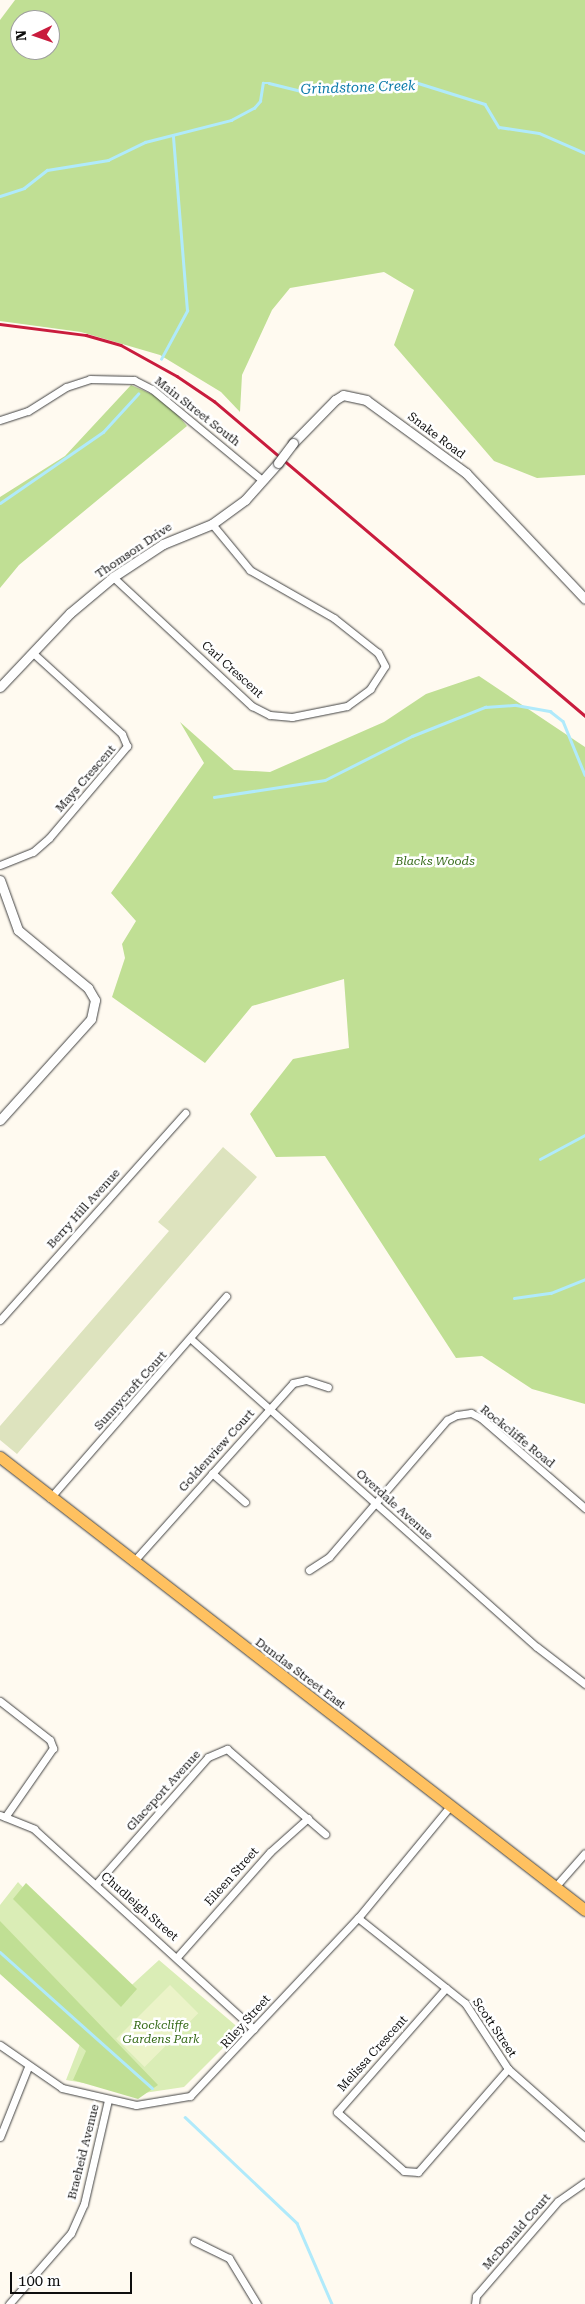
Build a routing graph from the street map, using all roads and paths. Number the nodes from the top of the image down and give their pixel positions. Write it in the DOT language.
graph roads {
  1 [pos="0,420"];
  2 [pos="262,480"];
  3 [pos="212,524"];
  4 [pos="113,578"];
  5 [pos="585,599"];
  6 [pos="33,653"];
  7 [pos="0,687"];
  8 [pos="0,866"];
  9 [pos="0,880"];
  10 [pos="185,1113"];
  11 [pos="0,1120"];
  12 [pos="226,1296"];
  13 [pos="0,1320"];
  14 [pos="191,1339"];
  15 [pos="328,1387"];
  16 [pos="270,1409"];
  17 [pos="0,1457"];
  18 [pos="212,1474"];
  19 [pos="50,1498"];
  20 [pos="245,1502"];
  21 [pos="374,1504"];
  22 [pos="585,1508"];
  23 [pos="133,1562"];
  24 [pos="309,1570"];
  25 [pos="585,1684"];
  26 [pos="0,1701"];
  27 [pos="451,1804"];
  28 [pos="3,1816"];
  29 [pos="308,1818"];
  30 [pos="324,1834"];
  31 [pos="585,1853"];
  32 [pos="96,1884"];
  33 [pos="555,1887"];
  34 [pos="585,1910"];
  35 [pos="358,1918"];
  36 [pos="178,1956"];
  37 [pos="446,1988"];
  38 [pos="254,2029"];
  39 [pos="0,2045"];
  40 [pos="28,2068"];
  41 [pos="508,2069"];
  42 [pos="108,2100"];
  43 [pos="0,2137"];
  44 [pos="585,2137"];
  45 [pos="585,2182"];
  46 [pos="194,2241"];
  47 [pos="9,2304"];
  48 [pos="257,2304"];
  49 [pos="476,2304"];
  1 -- 2 [label="street, Main Street South"];
  2 -- 3 [label="street, Thomson Drive"];
  2 -- 5 [label="street, Snake Road, bridge"];
  3 -- 4 [label="street, Thomson Drive"];
  3 -- 4 [label="street, Carl Crescent"];
  4 -- 6 [label="street, Thomson Drive"];
  6 -- 7 [label="street, Thomson Drive"];
  6 -- 8 [label="street, Mays Crescent"];
  9 -- 11 [label="street"];
  10 -- 13 [label="street, Berry Hill Avenue"];
  12 -- 14 [label="street, Sunnycroft Court"];
  14 -- 16 [label="street, Overdale Avenue"];
  14 -- 19 [label="street, Sunnycroft Court"];
  15 -- 16 [label="street, Goldenview Court"];
  16 -- 18 [label="street, Goldenview Court"];
  16 -- 21 [label="street, Overdale Avenue"];
  17 -- 19 [label="main road, Dundas Street East"];
  18 -- 20 [label="street"];
  18 -- 23 [label="street, Goldenview Court"];
  19 -- 23 [label="main road, Dundas Street East"];
  21 -- 22 [label="street, Rockcliffe Road"];
  21 -- 24 [label="street"];
  21 -- 25 [label="street, Overdale Avenue"];
  23 -- 27 [label="main road, Dundas Street East"];
  26 -- 28 [label="street"];
  27 -- 33 [label="main road, Dundas Street East"];
  27 -- 35 [label="street, Riley Street"];
  28 -- 32 [label="street, Chudleigh Street"];
  29 -- 30 [label="street, Glaceport Avenue"];
  29 -- 32 [label="street, Glaceport Avenue"];
  29 -- 36 [label="street, Eileen Street"];
  31 -- 33 [label="street"];
  32 -- 36 [label="street, Chudleigh Street"];
  33 -- 34 [label="main road, Dundas Street East"];
  35 -- 37 [label="street, Scott Street"];
  35 -- 38 [label="street, Riley Street"];
  36 -- 38 [label="street, Chudleigh Street"];
  37 -- 41 [label="street, Scott Street"];
  37 -- 41 [label="street, Melissa Crescent"];
  38 -- 42 [label="street, Riley Street"];
  39 -- 40 [label="street, Riley Street"];
  40 -- 42 [label="street, Riley Street"];
  40 -- 43 [label="street"];
  41 -- 44 [label="street, Scott Street"];
  42 -- 47 [label="street, Braeheid Avenue"];
  45 -- 49 [label="street, McDonald Court"];
  46 -- 48 [label="street"];
}
